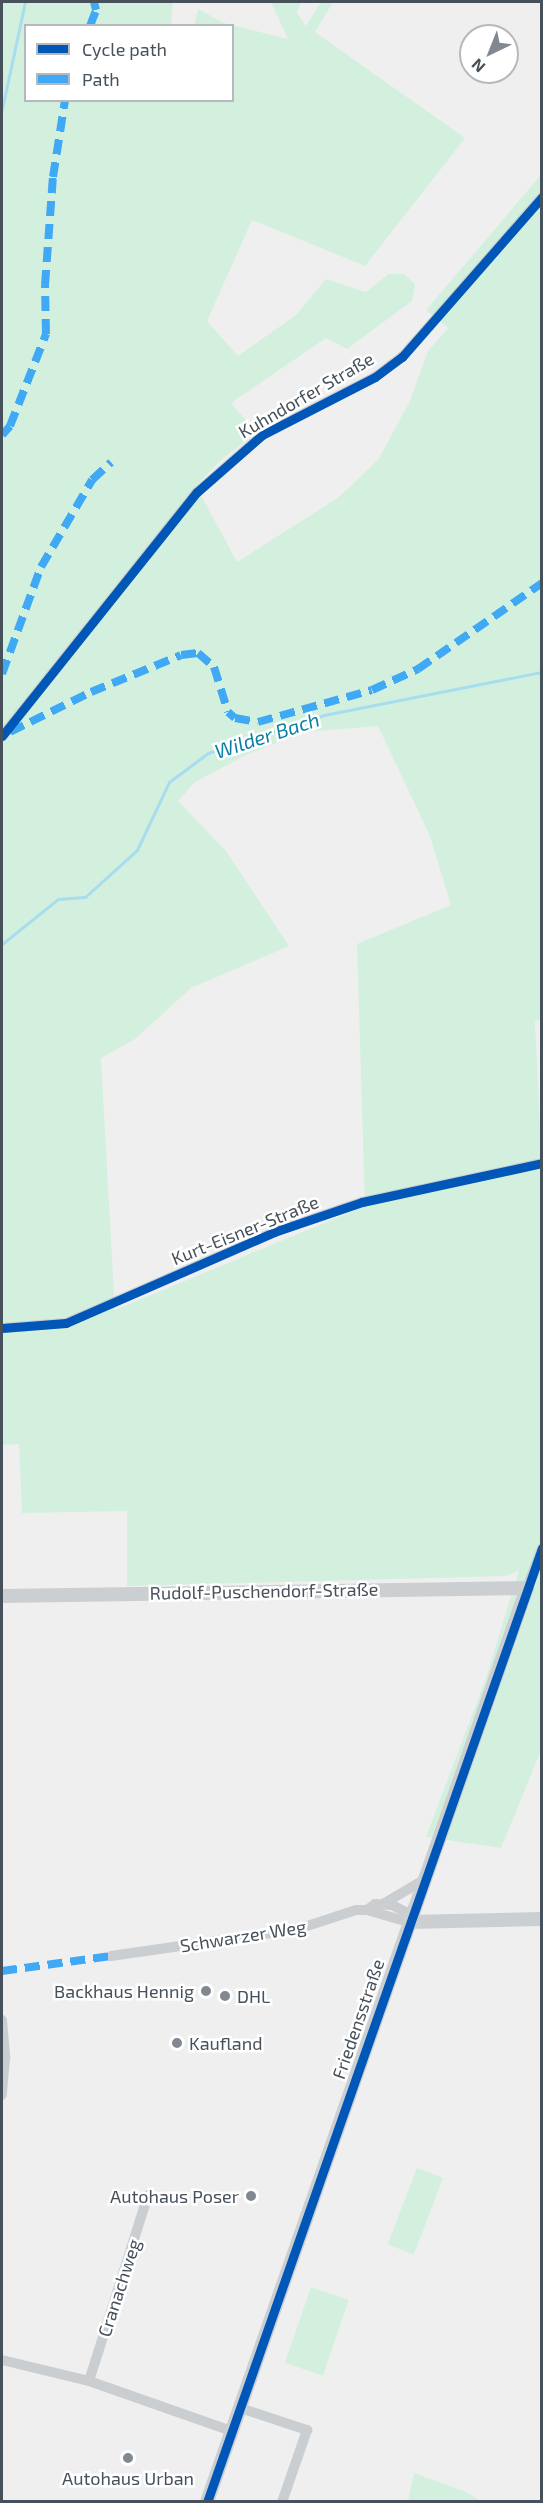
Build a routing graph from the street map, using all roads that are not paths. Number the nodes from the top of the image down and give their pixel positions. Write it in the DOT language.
graph roads {
  1 [pos="542,197"];
  2 [pos="2,736"];
  3 [pos="542,1163"];
  4 [pos="2,1328"];
  5 [pos="542,1548"];
  6 [pos="527,1588"];
  7 [pos="2,1596"];
  8 [pos="423,1881"];
  9 [pos="383,1904"];
  10 [pos="367,1910"];
  11 [pos="537,1919"];
  12 [pos="408,1922"];
  13 [pos="111,1956"];
  14 [pos="2,2020"];
  15 [pos="2,2095"];
  16 [pos="148,2195"];
  17 [pos="2,2360"];
  18 [pos="89,2381"];
  19 [pos="240,2408"];
  20 [pos="232,2431"];
  21 [pos="207,2502"];
  22 [pos="282,2502"];
  1 -- 2 [label="street, Kuhndorfer Straße"];
  3 -- 4 [label="street, Kurt-Eisner-Straße"];
  5 -- 6 [label="street, Friedensstraße"];
  6 -- 7 [label="street, Rudolf-Puschendorf-Straße"];
  6 -- 8 [label="street, Friedensstraße"];
  8 -- 9 [label="street, Schwarzer Weg"];
  8 -- 12 [label="street, Friedensstraße"];
  9 -- 10 [label="street, Schwarzer Weg"];
  9 -- 12 [label="street"];
  10 -- 12 [label="street"];
  10 -- 13 [label="street, Schwarzer Weg"];
  11 -- 12 [label="street"];
  12 -- 19 [label="street, Friedensstraße"];
  14 -- 15 [label="street"];
  16 -- 18 [label="street, Cranachweg"];
  17 -- 18 [label="street"];
  18 -- 20 [label="street"];
  19 -- 20 [label="street, Friedensstraße"];
  19 -- 22 [label="street"];
  20 -- 21 [label="street, Friedensstraße"];
}
